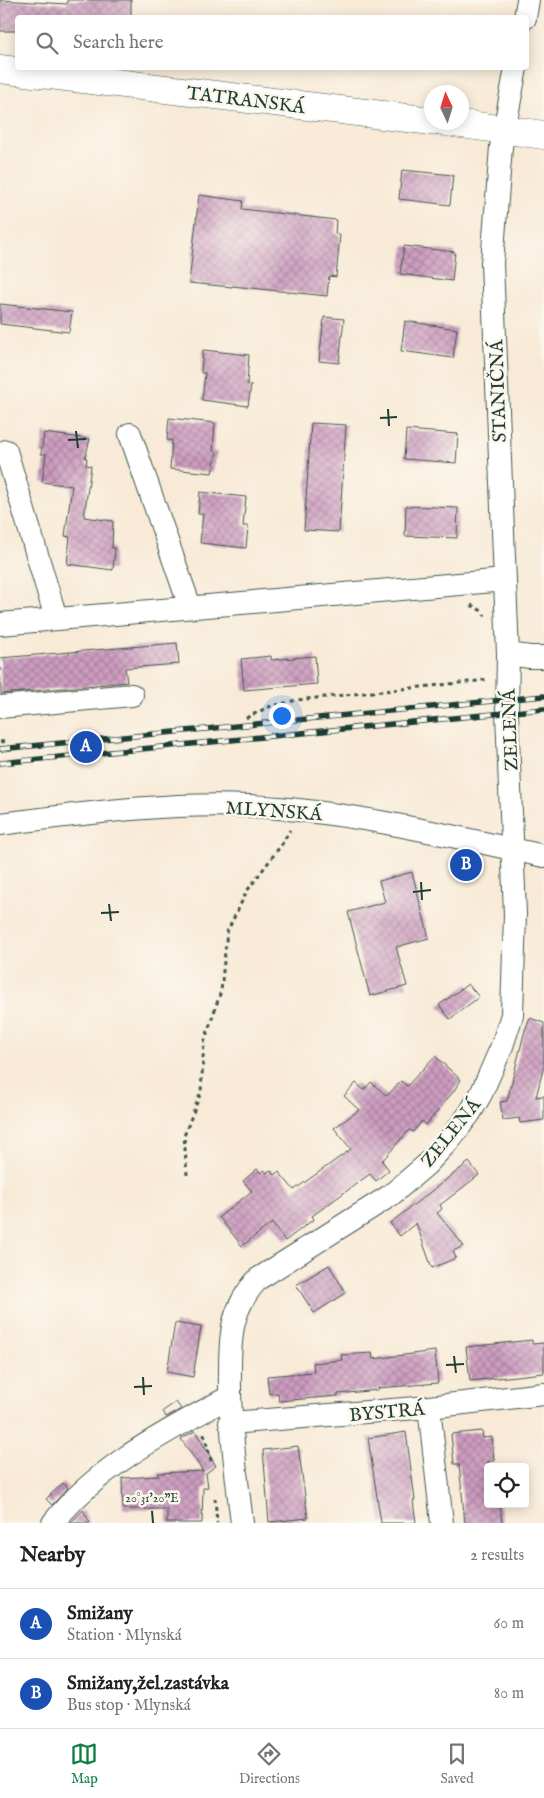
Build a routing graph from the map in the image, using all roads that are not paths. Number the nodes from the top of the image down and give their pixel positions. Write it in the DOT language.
graph roads {
  1 [pos="528,0"];
  2 [pos="526,15"];
  3 [pos="0,69"];
  4 [pos="516,70"];
  5 [pos="424,120"];
  6 [pos="469,125"];
  7 [pos="505,130"];
  8 [pos="544,135"];
  9 [pos="130,434"];
  10 [pos="6,451"];
  11 [pos="505,580"];
  12 [pos="190,607"];
  13 [pos="56,618"];
  14 [pos="0,624"];
  15 [pos="544,657"];
  16 [pos="508,662"];
  17 [pos="132,695"];
  18 [pos="0,707"];
  19 [pos="0,824"];
  20 [pos="513,850"];
  21 [pos="544,856"];
  22 [pos="544,1394"];
  23 [pos="229,1397"];
  24 [pos="429,1407"];
  25 [pos="230,1424"];
  26 [pos="53,1523"];
  27 [pos="242,1523"];
  28 [pos="442,1523"];
  1 -- 2 [label="street"];
  3 -- 5 [label="main road, TATRANSKÁ"];
  4 -- 7 [label="street, STANIČNÁ"];
  6 -- 7 [label="main road"];
  7 -- 8 [label="main road"];
  7 -- 11 [label="street, STANIČNÁ"];
  9 -- 12 [label="street"];
  10 -- 13 [label="street"];
  11 -- 12 [label="street"];
  11 -- 16 [label="street, STANIČNÁ"];
  12 -- 13 [label="street"];
  13 -- 14 [label="street"];
  15 -- 16 [label="street"];
  16 -- 20 [label="street, ZELENÁ"];
  17 -- 18 [label="street"];
  19 -- 20 [label="street, MLYNSKÁ"];
  20 -- 21 [label="street, MLYNSKÁ"];
  20 -- 23 [label="street, ZELENÁ"];
  22 -- 24 [label="street, BYSTRÁ"];
  23 -- 25 [label="street, ZELENÁ"];
  23 -- 26 [label="street"];
  24 -- 25 [label="street, BYSTRÁ"];
  24 -- 28 [label="street"];
  25 -- 27 [label="street, ZELENÁ"];
}
